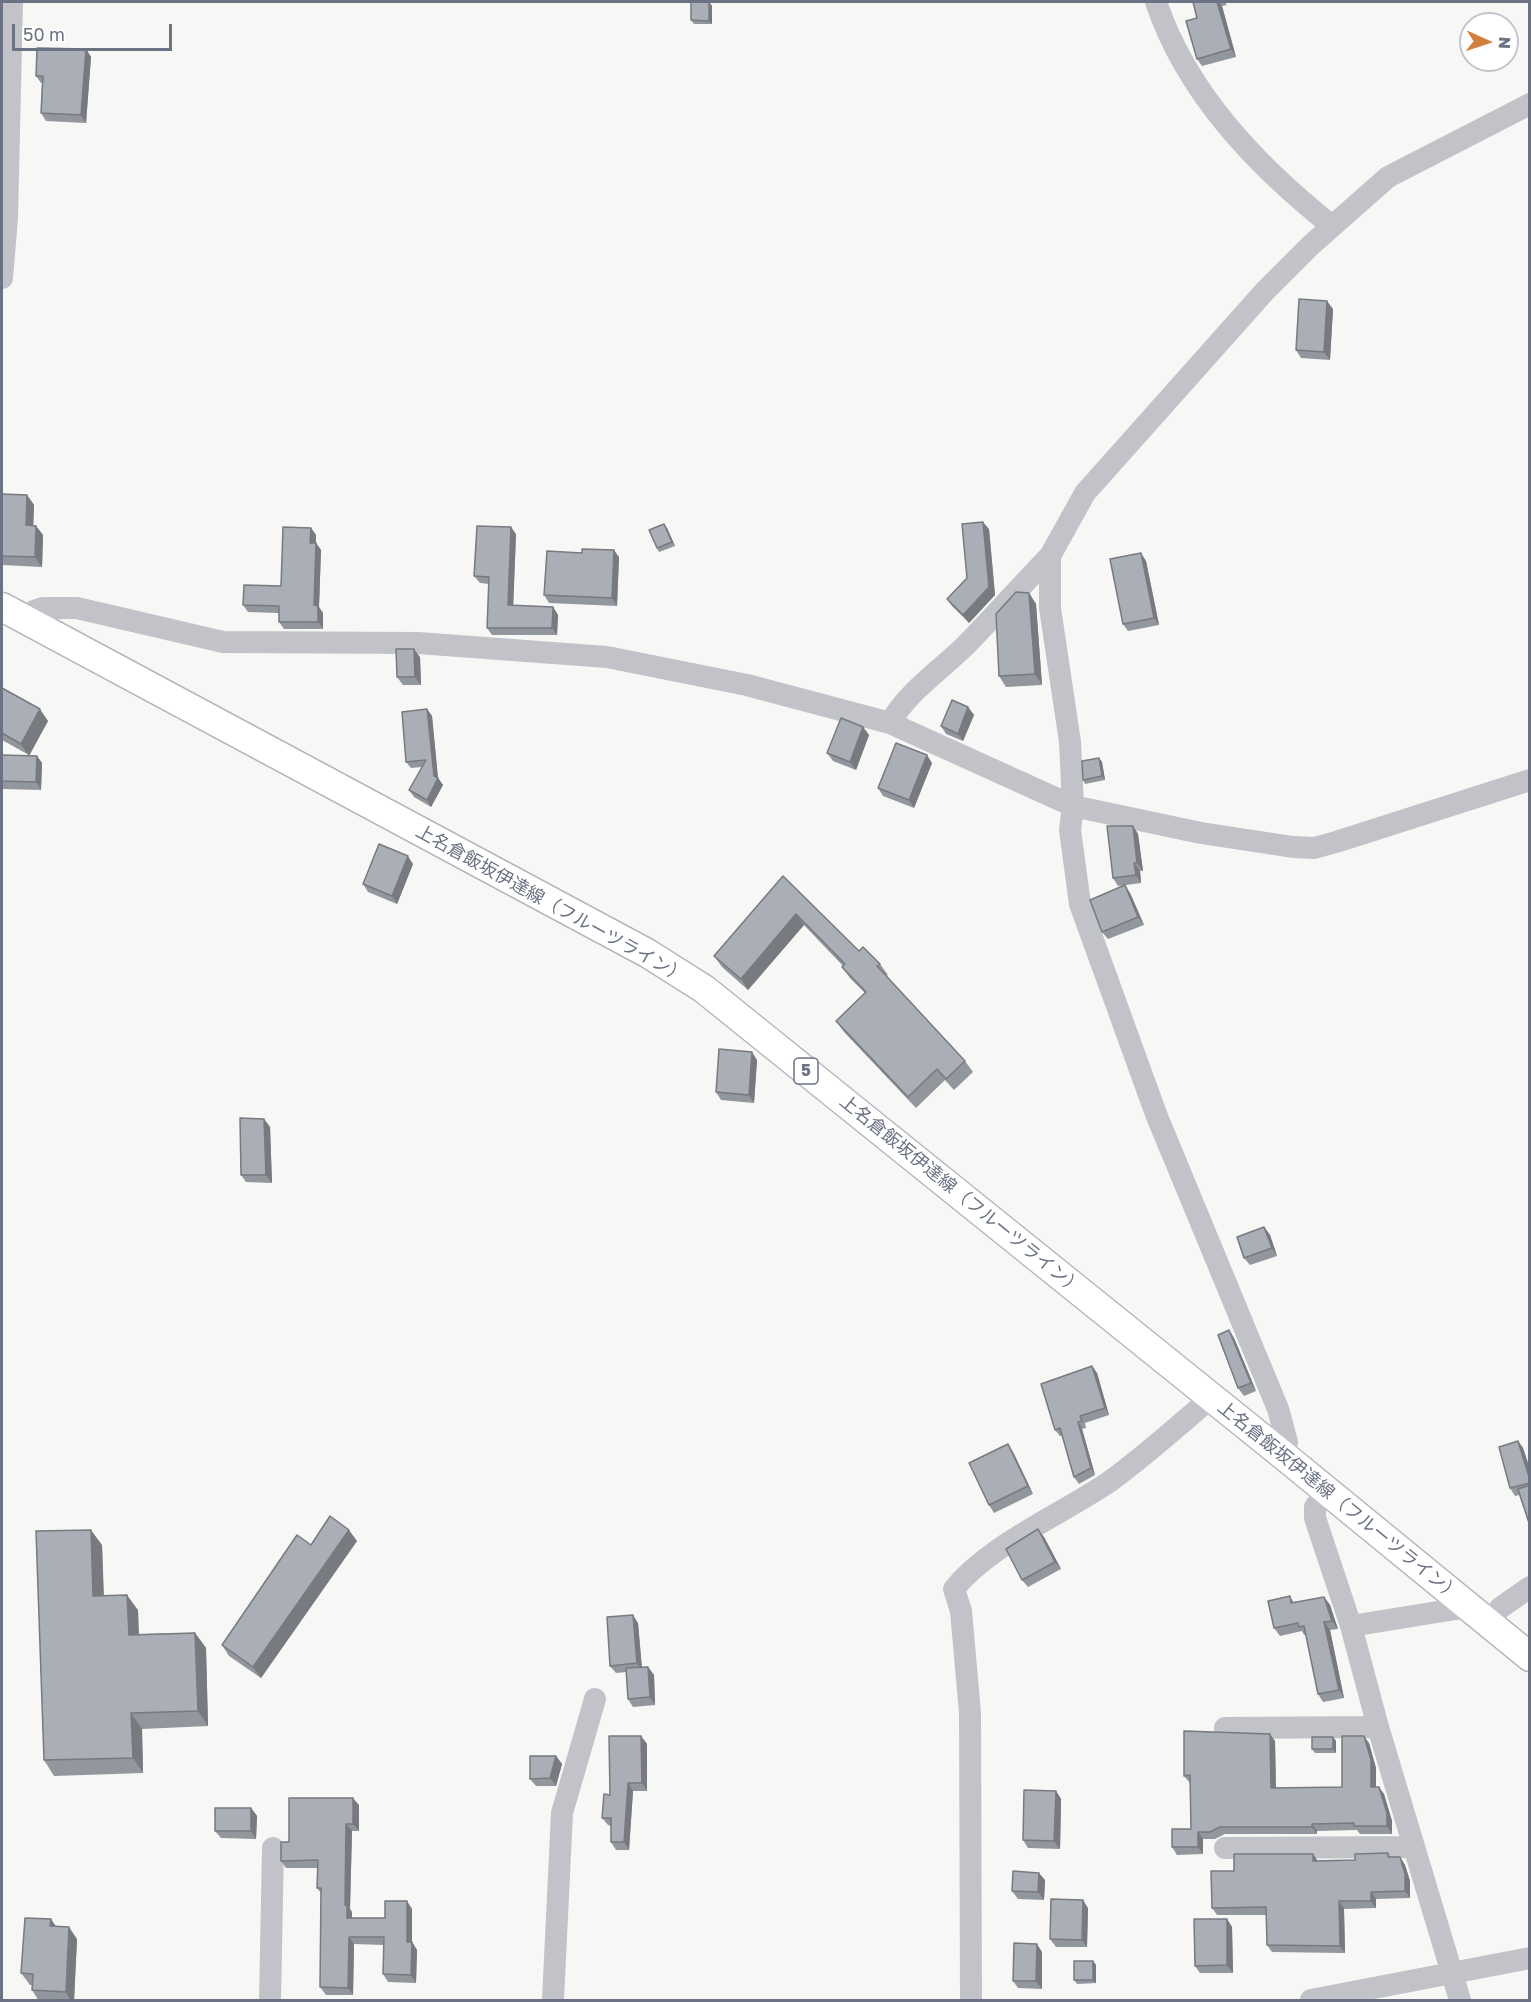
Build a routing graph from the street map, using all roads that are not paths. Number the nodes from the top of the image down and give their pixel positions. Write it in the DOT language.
graph roads {
  1 [pos="12,2"];
  2 [pos="1156,2"];
  3 [pos="1530,104"];
  4 [pos="1332,225"];
  5 [pos="2,278"];
  6 [pos="1050,556"];
  7 [pos="13,614"];
  8 [pos="890,723"];
  9 [pos="1530,780"];
  10 [pos="1073,806"];
  11 [pos="1212,1397"];
  12 [pos="1283,1455"];
  13 [pos="1327,1490"];
  14 [pos="1530,1587"];
  15 [pos="1478,1615"];
  16 [pos="1351,1626"];
  17 [pos="1530,1657"];
  18 [pos="595,1699"];
  19 [pos="1378,1727"];
  20 [pos="1225,1728"];
  21 [pos="1414,1847"];
  22 [pos="273,1848"];
  23 [pos="1225,1848"];
  24 [pos="1530,1958"];
  25 [pos="1452,1975"];
  26 [pos="270,2001"];
  27 [pos="553,2001"];
  28 [pos="971,2001"];
  29 [pos="1311,2001"];
  30 [pos="1460,2001"];
  1 -- 5 [label="street"];
  2 -- 4 [label="street"];
  3 -- 4 [label="street"];
  4 -- 6 [label="street"];
  6 -- 8 [label="street"];
  6 -- 10 [label="street"];
  7 -- 8 [label="street"];
  7 -- 11 [label="main road, 上名倉飯坂伊達線（フルーツライン） / 5"];
  8 -- 10 [label="street"];
  9 -- 10 [label="street"];
  10 -- 12 [label="street"];
  11 -- 12 [label="main road, 上名倉飯坂伊達線（フルーツライン） / 5"];
  11 -- 28 [label="street"];
  12 -- 13 [label="main road, 上名倉飯坂伊達線（フルーツライン） / 5"];
  13 -- 15 [label="main road, 上名倉飯坂伊達線（フルーツライン） / 5"];
  13 -- 16 [label="street"];
  14 -- 15 [label="street"];
  15 -- 16 [label="street"];
  15 -- 17 [label="main road, 上名倉飯坂伊達線（フルーツライン） / 5"];
  16 -- 19 [label="street"];
  18 -- 27 [label="street"];
  19 -- 20 [label="street"];
  19 -- 21 [label="street"];
  21 -- 23 [label="street"];
  21 -- 25 [label="street"];
  22 -- 26 [label="street"];
  24 -- 25 [label="street"];
  25 -- 29 [label="street"];
  25 -- 30 [label="street"];
}
